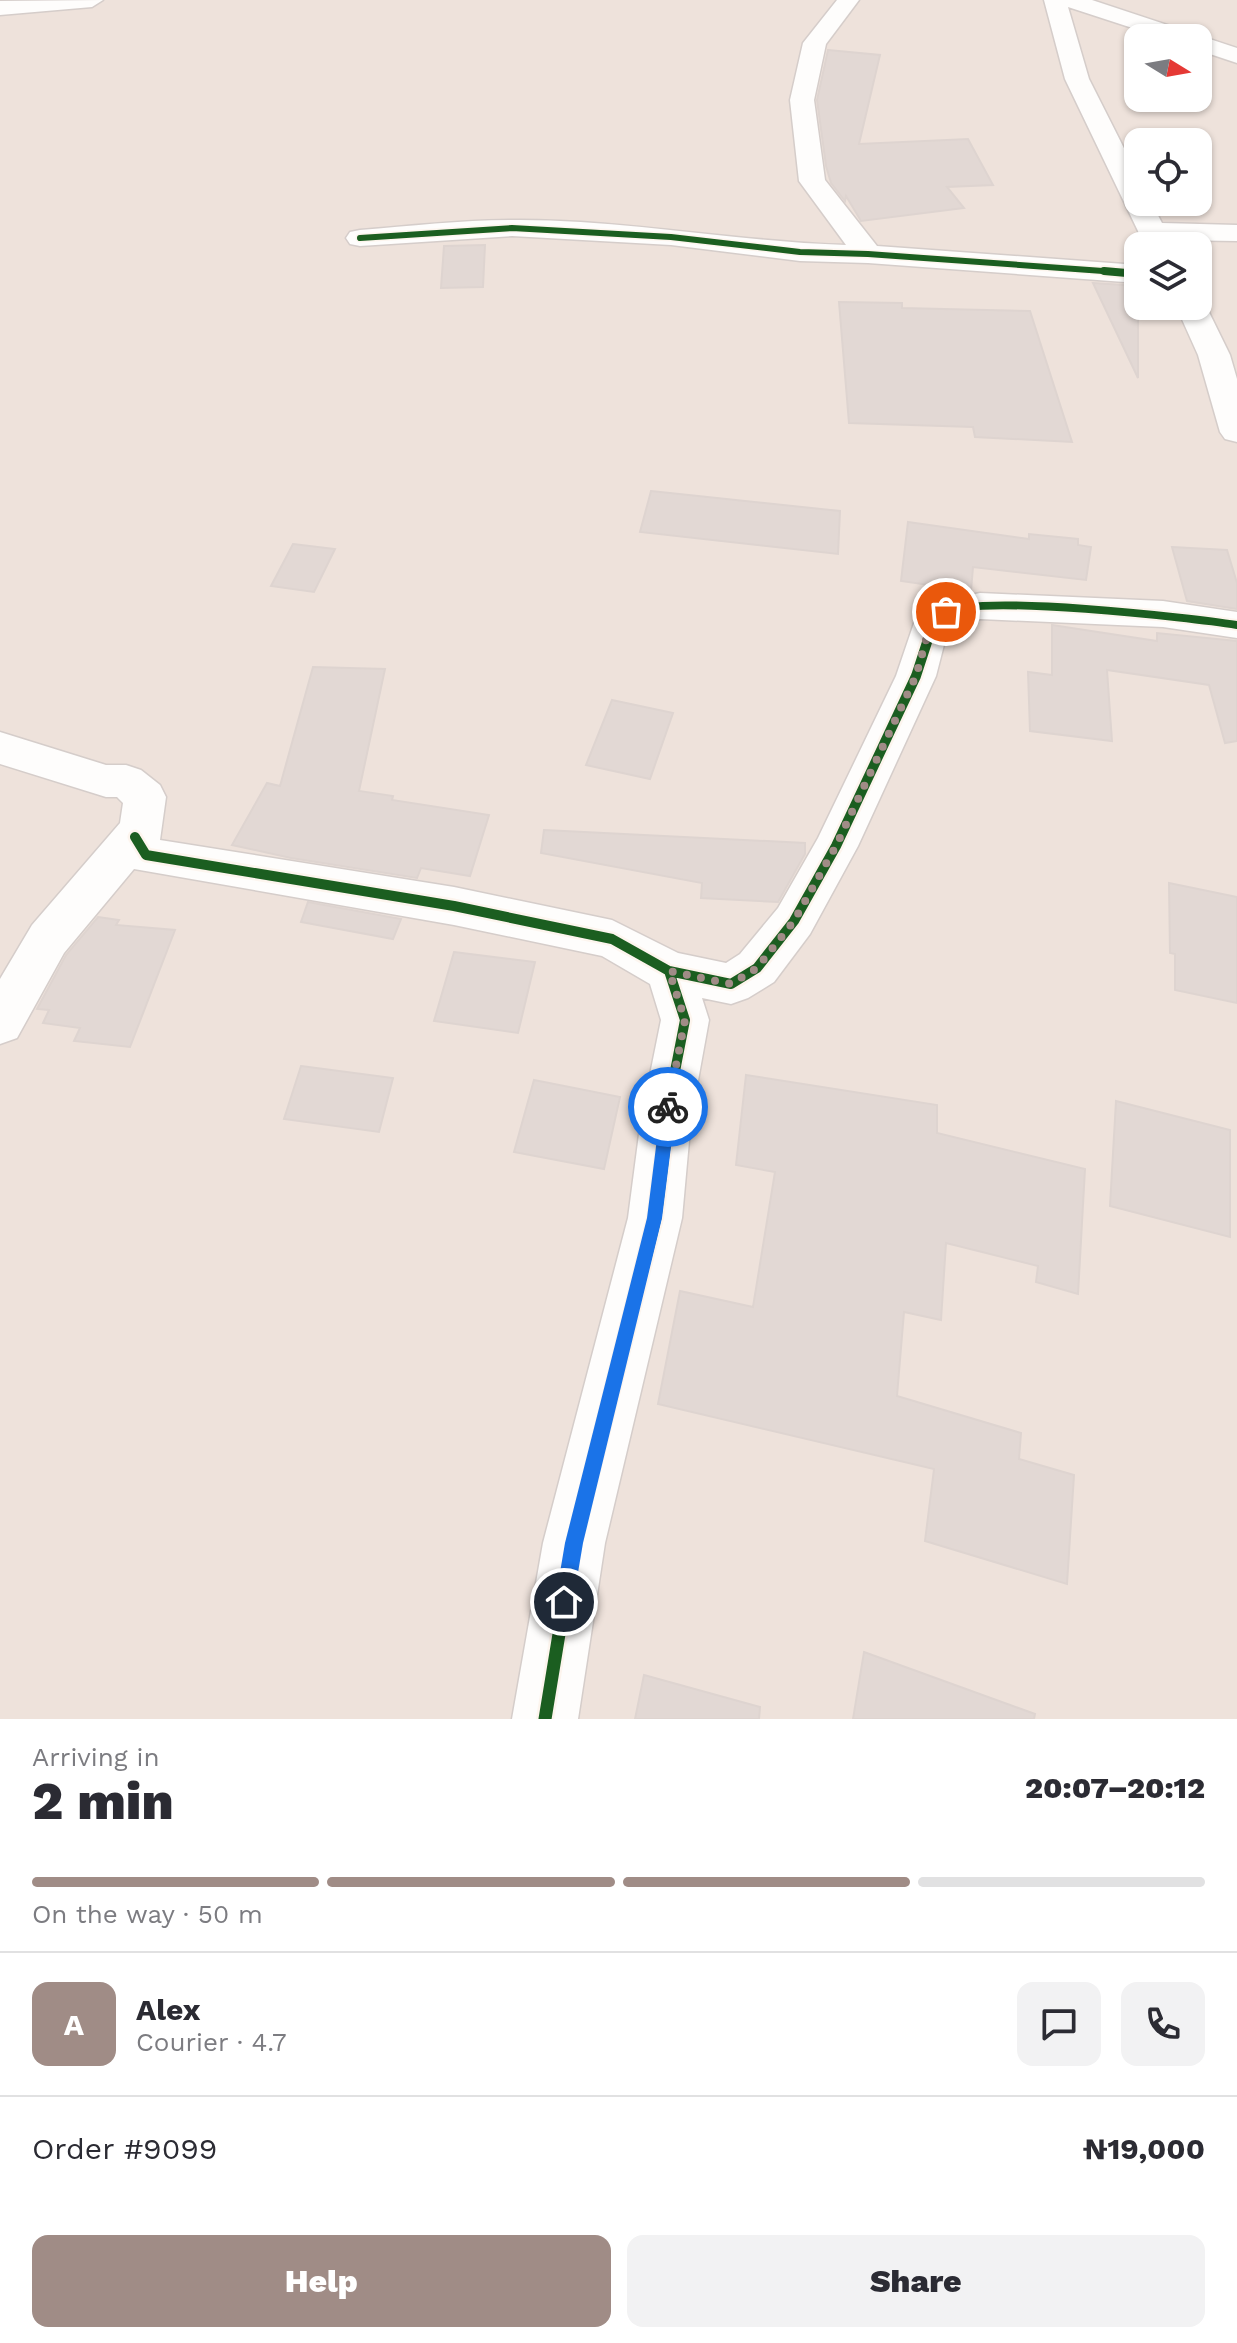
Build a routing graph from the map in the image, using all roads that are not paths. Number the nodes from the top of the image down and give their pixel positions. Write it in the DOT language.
graph roads {
  1 [pos="92,0"];
  2 [pos="848,0"];
  3 [pos="1055,0"];
  4 [pos="1070,0"];
  5 [pos="0,8"];
  6 [pos="1143,24"];
  7 [pos="1212,47"];
  8 [pos="1237,56"];
  9 [pos="1151,232"];
  10 [pos="1237,233"];
  11 [pos="1212,235"];
  12 [pos="360,238"];
  13 [pos="868,254"];
  14 [pos="1124,273"];
  15 [pos="1198,320"];
  16 [pos="1237,432"];
  17 [pos="1237,625"];
  18 [pos="0,748"];
  19 [pos="135,837"];
  20 [pos="669,971"];
  21 [pos="0,1023"];
  22 [pos="545,1719"];
  1 -- 5 [label="street"];
  2 -- 13 [label="street"];
  3 -- 9 [label="street"];
  4 -- 6 [label="street"];
  7 -- 8 [label="street"];
  10 -- 11 [label="street"];
  12 -- 13 [label="street"];
  13 -- 14 [label="street"];
  15 -- 16 [label="street"];
  17 -- 20 [label="street"];
  18 -- 19 [label="street"];
  19 -- 20 [label="street"];
  19 -- 21 [label="street"];
  20 -- 22 [label="street"];
}
